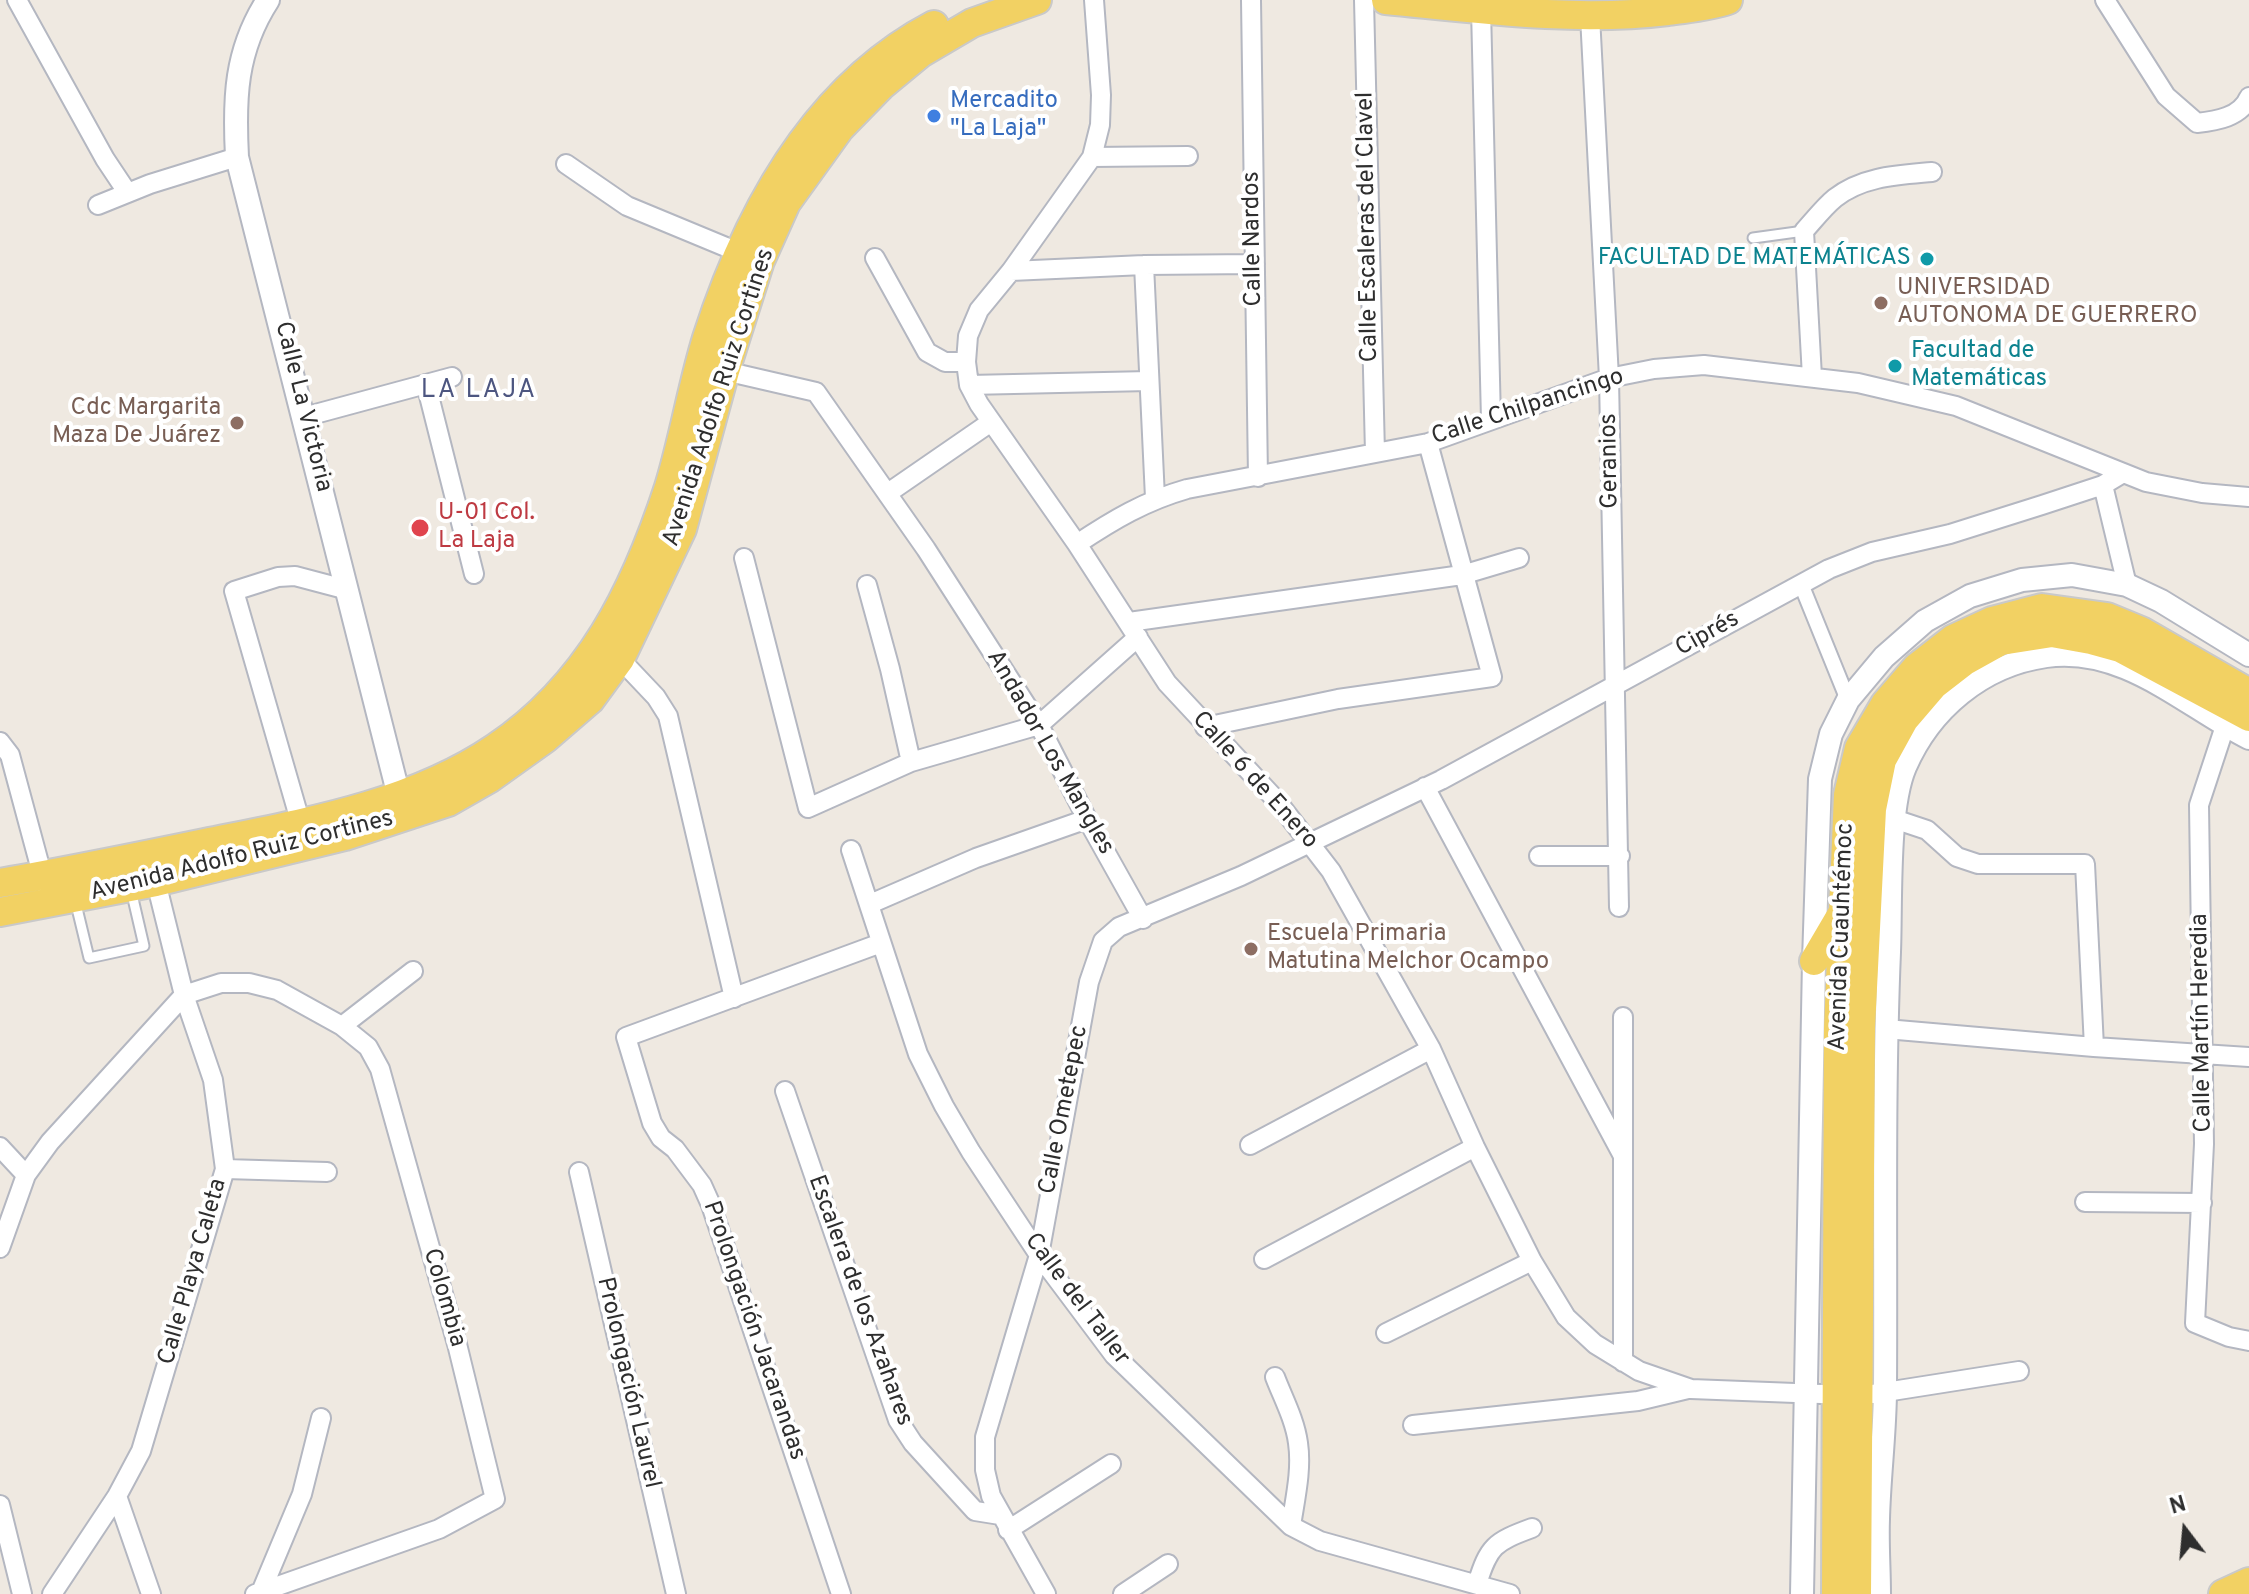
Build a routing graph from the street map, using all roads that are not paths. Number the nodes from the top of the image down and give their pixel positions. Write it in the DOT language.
graph roads {
  1 [pos="17,0"];
  2 [pos="268,0"];
  3 [pos="984,0"];
  4 [pos="1037,0"];
  5 [pos="1094,0"];
  6 [pos="1251,0"];
  7 [pos="1364,0"];
  8 [pos="1386,0"];
  9 [pos="1728,0"];
  10 [pos="2105,0"];
  11 [pos="1464,5"];
  12 [pos="1590,16"];
  13 [pos="2249,97"];
  14 [pos="1188,156"];
  15 [pos="237,157"];
  16 [pos="1092,157"];
  17 [pos="566,164"];
  18 [pos="1932,172"];
  19 [pos="127,192"];
  20 [pos="98,205"];
  21 [pos="1804,231"];
  22 [pos="1753,238"];
  23 [pos="738,252"];
  24 [pos="875,258"];
  25 [pos="1255,264"];
  26 [pos="1144,265"];
  27 [pos="1011,271"];
  28 [pos="966,362"];
  29 [pos="725,371"];
  30 [pos="452,377"];
  31 [pos="1812,377"];
  32 [pos="1609,378"];
  33 [pos="1149,381"];
  34 [pos="426,384"];
  35 [pos="969,385"];
  36 [pos="304,417"];
  37 [pos="1491,420"];
  38 [pos="991,422"];
  39 [pos="1428,443"];
  40 [pos="1375,453"];
  41 [pos="2123,473"];
  42 [pos="1258,477"];
  43 [pos="2103,485"];
  44 [pos="888,493"];
  45 [pos="2249,497"];
  46 [pos="1155,498"];
  47 [pos="1077,544"];
  48 [pos="744,558"];
  49 [pos="1519,558"];
  50 [pos="474,574"];
  51 [pos="1462,575"];
  52 [pos="1801,584"];
  53 [pos="867,585"];
  54 [pos="2127,585"];
  55 [pos="348,590"];
  56 [pos="1134,629"];
  57 [pos="2249,655"];
  58 [pos="620,659"];
  59 [pos="1616,685"];
  60 [pos="2249,693"];
  61 [pos="1848,700"];
  62 [pos="2237,721"];
  63 [pos="1039,725"];
  64 [pos="1205,727"];
  65 [pos="2249,738"];
  66 [pos="0,742"];
  67 [pos="911,762"];
  68 [pos="1425,787"];
  69 [pos="401,806"];
  70 [pos="1087,819"];
  71 [pos="1894,819"];
  72 [pos="301,824"];
  73 [pos="1311,842"];
  74 [pos="851,850"];
  75 [pos="1539,856"];
  76 [pos="1620,856"];
  77 [pos="55,873"];
  78 [pos="0,883"];
  79 [pos="143,884"];
  80 [pos="62,900"];
  81 [pos="870,904"];
  82 [pos="1619,907"];
  83 [pos="1843,910"];
  84 [pos="0,912"];
  85 [pos="1143,919"];
  86 [pos="1103,941"];
  87 [pos="881,943"];
  88 [pos="1814,961"];
  89 [pos="413,971"];
  90 [pos="184,995"];
  91 [pos="734,998"];
  92 [pos="1623,1017"];
  93 [pos="342,1026"];
  94 [pos="1886,1029"];
  95 [pos="2094,1047"];
  96 [pos="1431,1049"];
  97 [pos="2204,1052"];
  98 [pos="2249,1057"];
  99 [pos="785,1091"];
  100 [pos="1250,1145"];
  101 [pos="0,1147"];
  102 [pos="1475,1147"];
  103 [pos="1622,1154"];
  104 [pos="225,1169"];
  105 [pos="327,1172"];
  106 [pos="579,1172"];
  107 [pos="26,1175"];
  108 [pos="2085,1202"];
  109 [pos="2202,1203"];
  110 [pos="0,1248"];
  111 [pos="1039,1255"];
  112 [pos="1264,1259"];
  113 [pos="1532,1261"];
  114 [pos="1386,1333"];
  115 [pos="2249,1341"];
  116 [pos="1623,1362"];
  117 [pos="2019,1371"];
  118 [pos="1275,1377"];
  119 [pos="1691,1389"];
  120 [pos="1807,1393"];
  121 [pos="1861,1394"];
  122 [pos="321,1418"];
  123 [pos="1413,1425"];
  124 [pos="1111,1464"];
  125 [pos="117,1496"];
  126 [pos="0,1505"];
  127 [pos="1004,1522"];
  128 [pos="1291,1526"];
  129 [pos="1532,1528"];
  130 [pos="1168,1564"];
  131 [pos="2249,1582"];
  132 [pos="1477,1584"];
  133 [pos="1039,1591"];
  134 [pos="258,1593"];
  135 [pos="22,1594"];
  136 [pos="52,1594"];
  137 [pos="151,1594"];
  138 [pos="676,1594"];
  139 [pos="841,1594"];
  140 [pos="1123,1594"];
  141 [pos="1510,1594"];
  142 [pos="1802,1594"];
  143 [pos="1836,1594"];
  144 [pos="1857,1594"];
  145 [pos="1879,1594"];
  146 [pos="2223,1594"];
  1 -- 19 [label="street"];
  2 -- 15 [label="street, Calle La Victoria"];
  3 -- 23 [label="main road, Avenida Adolfo Ruiz Cortines"];
  4 -- 29 [label="main road, Avenida Adolfo Ruiz Cortines"];
  5 -- 16 [label="street, Calle 6 de Enero"];
  6 -- 25 [label="street, Calle Nardos"];
  7 -- 40 [label="street, Calle Escaleras del Clavel"];
  8 -- 11 [label="main road"];
  9 -- 12 [label="main road"];
  10 -- 13 [label="street"];
  11 -- 12 [label="main road"];
  11 -- 37 [label="street"];
  12 -- 32 [label="street, Geranios"];
  14 -- 16 [label="street"];
  15 -- 19 [label="street"];
  15 -- 36 [label="street, Calle La Victoria"];
  16 -- 27 [label="street, Calle 6 de Enero"];
  17 -- 23 [label="street"];
  18 -- 21 [label="street"];
  19 -- 20 [label="street"];
  21 -- 22 [label="lane"];
  21 -- 31 [label="street"];
  23 -- 69 [label="main road, Avenida Adolfo Ruiz Cortines"];
  24 -- 28 [label="street"];
  25 -- 26 [label="street"];
  25 -- 42 [label="street, Calle Nardos"];
  26 -- 27 [label="street"];
  26 -- 33 [label="street"];
  27 -- 28 [label="street, Calle 6 de Enero"];
  28 -- 35 [label="street, Calle 6 de Enero"];
  29 -- 44 [label="street, Andador Los Mangles"];
  29 -- 58 [label="main road, Avenida Adolfo Ruiz Cortines"];
  30 -- 34 [label="street"];
  31 -- 32 [label="street, Calle Chilpancingo"];
  31 -- 41 [label="street, Calle Chilpancingo"];
  32 -- 37 [label="street, Calle Chilpancingo"];
  32 -- 59 [label="street, Geranios"];
  33 -- 35 [label="street"];
  33 -- 46 [label="street"];
  34 -- 36 [label="street"];
  34 -- 50 [label="street"];
  35 -- 38 [label="street, Calle 6 de Enero"];
  36 -- 55 [label="street, Calle La Victoria"];
  37 -- 39 [label="street, Calle Chilpancingo"];
  38 -- 44 [label="street"];
  38 -- 47 [label="street, Calle 6 de Enero"];
  39 -- 40 [label="street, Calle Chilpancingo"];
  39 -- 51 [label="street"];
  40 -- 42 [label="street, Calle Chilpancingo"];
  41 -- 43 [label="street, Ciprés"];
  41 -- 45 [label="street, Calle Chilpancingo"];
  42 -- 46 [label="street, Calle Chilpancingo"];
  43 -- 52 [label="street, Ciprés"];
  43 -- 54 [label="street"];
  44 -- 63 [label="street, Andador Los Mangles"];
  46 -- 47 [label="street, Calle Chilpancingo"];
  47 -- 56 [label="street, Calle 6 de Enero"];
  48 -- 67 [label="street"];
  49 -- 51 [label="street"];
  51 -- 56 [label="street"];
  51 -- 64 [label="street"];
  52 -- 59 [label="street, Ciprés"];
  52 -- 61 [label="street"];
  53 -- 67 [label="street"];
  54 -- 57 [label="street"];
  54 -- 61 [label="street"];
  55 -- 69 [label="street, Calle La Victoria"];
  55 -- 72 [label="street"];
  56 -- 63 [label="street"];
  56 -- 64 [label="street, Calle 6 de Enero"];
  58 -- 69 [label="main road, Avenida Adolfo Ruiz Cortines"];
  58 -- 91 [label="street"];
  59 -- 68 [label="street, Ciprés"];
  59 -- 76 [label="street, Geranios"];
  60 -- 83 [label="main road, Avenida Cuauhtémoc"];
  61 -- 88 [label="street"];
  62 -- 65 [label="street"];
  62 -- 71 [label="street"];
  62 -- 97 [label="street, Calle Martín Heredia"];
  62 -- 121 [label="main road, Avenida Cuauhtémoc"];
  63 -- 67 [label="street"];
  63 -- 70 [label="street, Andador Los Mangles"];
  64 -- 73 [label="street, Calle 6 de Enero"];
  66 -- 77 [label="street"];
  68 -- 73 [label="street, Ciprés"];
  68 -- 103 [label="street"];
  69 -- 72 [label="main road, Avenida Adolfo Ruiz Cortines"];
  69 -- 79 [label="main road, Avenida Adolfo Ruiz Cortines"];
  70 -- 81 [label="street"];
  70 -- 85 [label="street, Andador Los Mangles"];
  71 -- 94 [label="street"];
  71 -- 95 [label="street"];
  72 -- 77 [label="main road, Avenida Adolfo Ruiz Cortines"];
  73 -- 85 [label="street, Ciprés"];
  73 -- 96 [label="street, Calle 6 de Enero"];
  74 -- 81 [label="street, Calle del Taller"];
  75 -- 76 [label="street"];
  76 -- 82 [label="street, Geranios"];
  77 -- 78 [label="main road, Avenida Adolfo Ruiz Cortines"];
  77 -- 80 [label="street"];
  79 -- 80 [label="main road, Avenida Adolfo Ruiz Cortines"];
  79 -- 80 [label="lane"];
  79 -- 90 [label="street, Calle Playa Caleta"];
  80 -- 84 [label="main road, Avenida Adolfo Ruiz Cortines"];
  81 -- 87 [label="street, Calle del Taller"];
  83 -- 88 [label="main road"];
  83 -- 121 [label="main road, Avenida Cuauhtémoc"];
  85 -- 86 [label="street, Ciprés"];
  86 -- 111 [label="street, Calle Ometepec"];
  87 -- 91 [label="street"];
  87 -- 111 [label="street, Calle del Taller"];
  88 -- 120 [label="street"];
  89 -- 93 [label="street"];
  90 -- 93 [label="street, Colombia"];
  90 -- 104 [label="street, Calle Playa Caleta"];
  90 -- 107 [label="street"];
  91 -- 139 [label="street, Prolongación Jacarandas"];
  92 -- 103 [label="street"];
  93 -- 134 [label="street, Colombia"];
  94 -- 95 [label="street"];
  94 -- 121 [label="street"];
  95 -- 97 [label="street"];
  96 -- 100 [label="street"];
  96 -- 102 [label="street, Calle 6 de Enero"];
  97 -- 98 [label="street"];
  97 -- 109 [label="street, Calle Martín Heredia"];
  99 -- 127 [label="street, Escalera de los Azahares"];
  101 -- 107 [label="street"];
  102 -- 112 [label="street"];
  102 -- 113 [label="street, Calle 6 de Enero"];
  103 -- 116 [label="street"];
  104 -- 105 [label="street"];
  104 -- 125 [label="street, Calle Playa Caleta"];
  106 -- 138 [label="street, Prolongación Laurel"];
  107 -- 110 [label="street"];
  108 -- 109 [label="street"];
  109 -- 115 [label="street, Calle Martín Heredia"];
  111 -- 127 [label="street, Calle Ometepec"];
  111 -- 128 [label="street, Calle del Taller"];
  113 -- 114 [label="street"];
  113 -- 116 [label="street, Calle 6 de Enero"];
  116 -- 119 [label="street, Calle 6 de Enero"];
  117 -- 121 [label="street, Calle 6 de Enero"];
  118 -- 128 [label="street"];
  119 -- 120 [label="street, Calle 6 de Enero"];
  119 -- 123 [label="street"];
  120 -- 121 [label="street, Calle 6 de Enero"];
  120 -- 142 [label="street"];
  121 -- 143 [label="main road, Avenida Cuauhtémoc"];
  121 -- 144 [label="main road, Avenida Cuauhtémoc"];
  121 -- 145 [label="street"];
  122 -- 134 [label="street"];
  124 -- 127 [label="street"];
  125 -- 136 [label="street, Calle Playa Caleta"];
  125 -- 137 [label="street"];
  126 -- 135 [label="street"];
  127 -- 133 [label="street, Calle Ometepec"];
  128 -- 132 [label="street, Calle del Taller"];
  129 -- 132 [label="street"];
  130 -- 140 [label="street"];
  131 -- 146 [label="main road"];
  132 -- 141 [label="street, Calle del Taller"];
}
